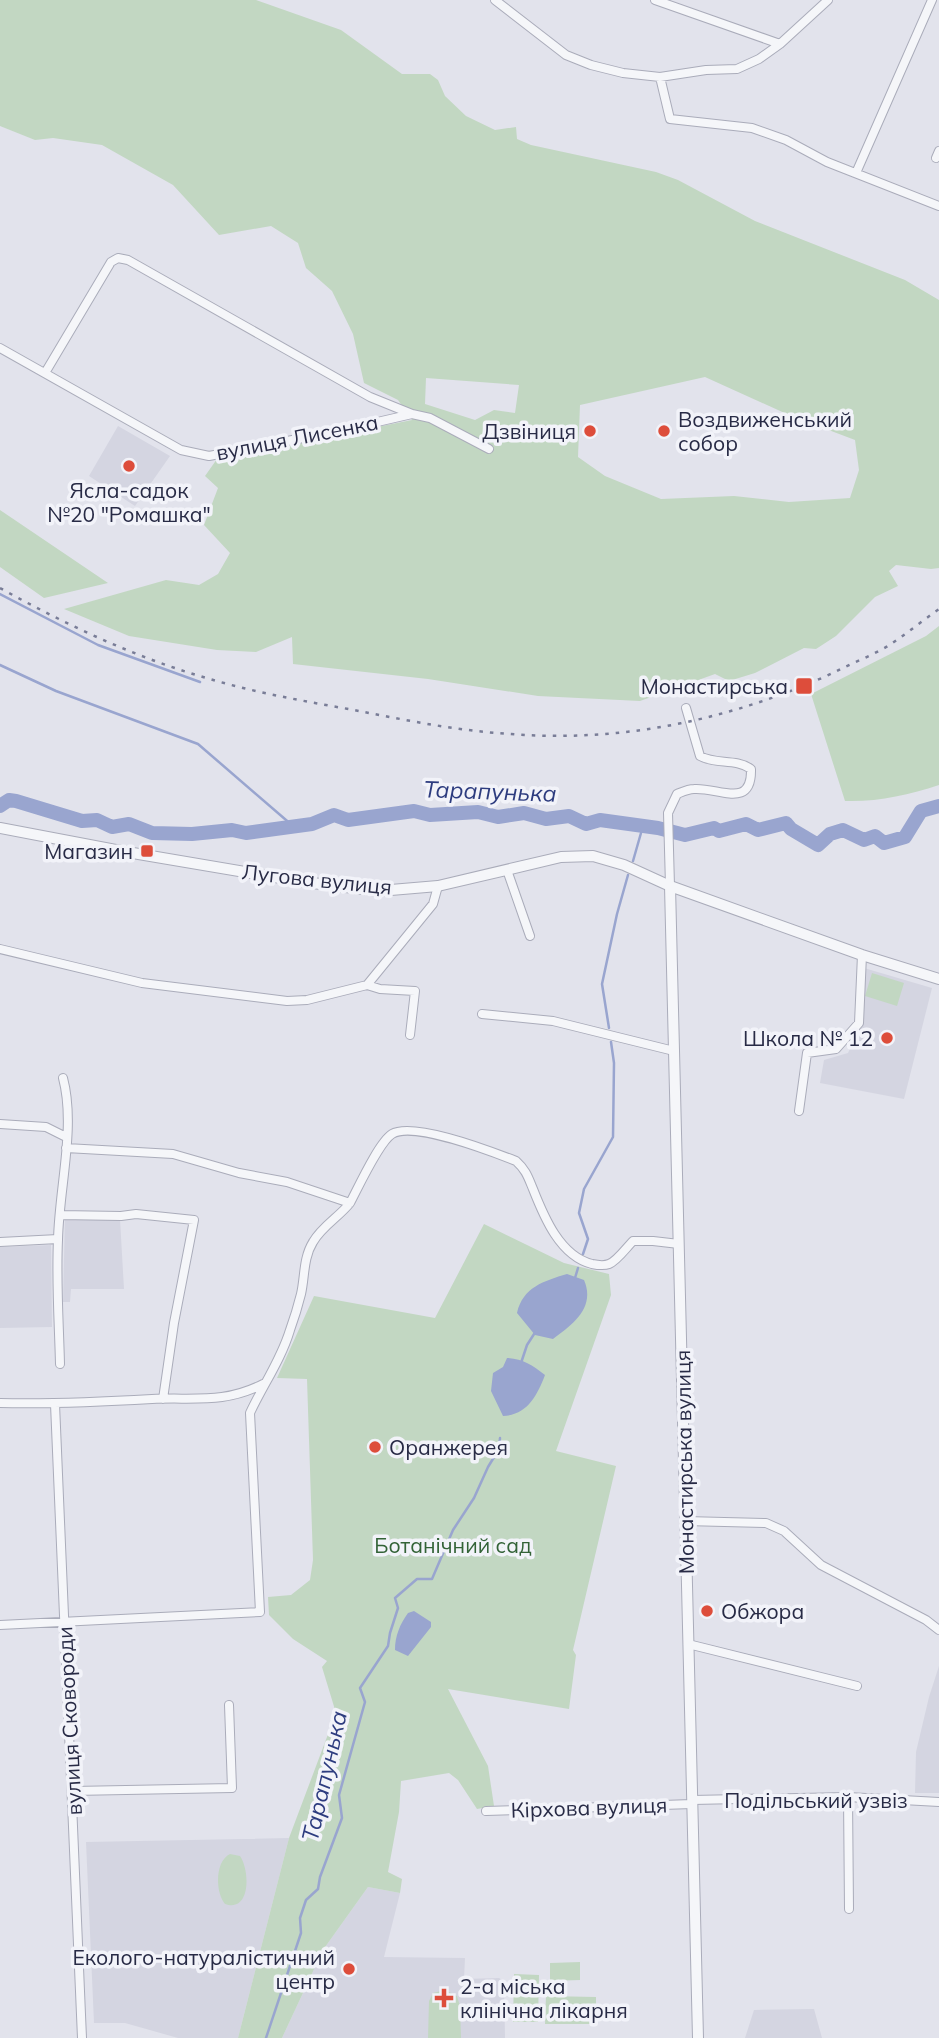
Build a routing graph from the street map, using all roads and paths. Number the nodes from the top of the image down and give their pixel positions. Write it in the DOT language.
graph roads {
  1 [pos="495,0"];
  2 [pos="655,0"];
  3 [pos="828,0"];
  4 [pos="932,0"];
  5 [pos="780,44"];
  6 [pos="660,78"];
  7 [pos="856,173"];
  8 [pos="939,206"];
  9 [pos="0,348"];
  10 [pos="45,373"];
  11 [pos="412,414"];
  12 [pos="489,449"];
  13 [pos="686,708"];
  14 [pos="0,828"];
  15 [pos="507,870"];
  16 [pos="438,886"];
  17 [pos="670,886"];
  18 [pos="530,936"];
  19 [pos="0,949"];
  20 [pos="862,955"];
  21 [pos="939,979"];
  22 [pos="368,985"];
  23 [pos="482,1014"];
  24 [pos="410,1035"];
  25 [pos="674,1051"];
  26 [pos="63,1078"];
  27 [pos="799,1111"];
  28 [pos="0,1124"];
  29 [pos="66,1137"];
  30 [pos="66,1148"];
  31 [pos="350,1203"];
  32 [pos="60,1215"];
  33 [pos="58,1238"];
  34 [pos="0,1242"];
  35 [pos="678,1244"];
  36 [pos="60,1364"];
  37 [pos="263,1384"];
  38 [pos="163,1399"];
  39 [pos="0,1403"];
  40 [pos="55,1404"];
  41 [pos="685,1521"];
  42 [pos="65,1621"];
  43 [pos="0,1625"];
  44 [pos="939,1630"];
  45 [pos="688,1644"];
  46 [pos="857,1686"];
  47 [pos="229,1705"];
  48 [pos="73,1791"];
  49 [pos="848,1797"];
  50 [pos="692,1802"];
  51 [pos="939,1802"];
  52 [pos="486,1811"];
  53 [pos="849,1909"];
  54 [pos="82,2038"];
  55 [pos="698,2038"];
  1 -- 6 [label="street"];
  2 -- 5 [label="street"];
  3 -- 5 [label="street"];
  4 -- 7 [label="street"];
  5 -- 6 [label="street"];
  6 -- 7 [label="street"];
  7 -- 8 [label="street"];
  9 -- 10 [label="street, вулиця Лисенка"];
  10 -- 11 [label="street, вулиця Лисенка"];
  10 -- 11 [label="street"];
  11 -- 12 [label="street"];
  13 -- 17 [label="street"];
  14 -- 16 [label="street, Лугова вулиця"];
  15 -- 16 [label="street, Лугова вулиця"];
  15 -- 17 [label="street, Лугова вулиця"];
  15 -- 18 [label="street"];
  16 -- 22 [label="street"];
  17 -- 20 [label="street, Лугова вулиця"];
  17 -- 25 [label="street, Монастирська вулиця"];
  19 -- 22 [label="street"];
  20 -- 21 [label="street, Лугова вулиця"];
  20 -- 27 [label="street"];
  22 -- 24 [label="street"];
  23 -- 25 [label="street"];
  25 -- 35 [label="street, Монастирська вулиця"];
  26 -- 29 [label="street"];
  28 -- 29 [label="street"];
  29 -- 30 [label="street"];
  30 -- 31 [label="street"];
  30 -- 32 [label="street"];
  31 -- 35 [label="street"];
  31 -- 37 [label="street"];
  32 -- 33 [label="street"];
  32 -- 38 [label="street"];
  33 -- 34 [label="street"];
  33 -- 36 [label="street"];
  35 -- 41 [label="street, Монастирська вулиця"];
  37 -- 38 [label="street"];
  37 -- 42 [label="street"];
  38 -- 40 [label="street"];
  39 -- 40 [label="street"];
  40 -- 42 [label="street, вулиця Сковороди"];
  41 -- 44 [label="street"];
  41 -- 45 [label="street, Монастирська вулиця"];
  42 -- 43 [label="street"];
  42 -- 48 [label="street, вулиця Сковороди"];
  45 -- 46 [label="street"];
  45 -- 50 [label="street, Монастирська вулиця"];
  47 -- 48 [label="street"];
  48 -- 54 [label="street, вулиця Сковороди"];
  49 -- 50 [label="street, Подільський узвіз"];
  49 -- 51 [label="street, Подільський узвіз"];
  49 -- 53 [label="street"];
  50 -- 52 [label="street, Кірхова вулиця"];
  50 -- 55 [label="street, Монастирська вулиця"];
}
